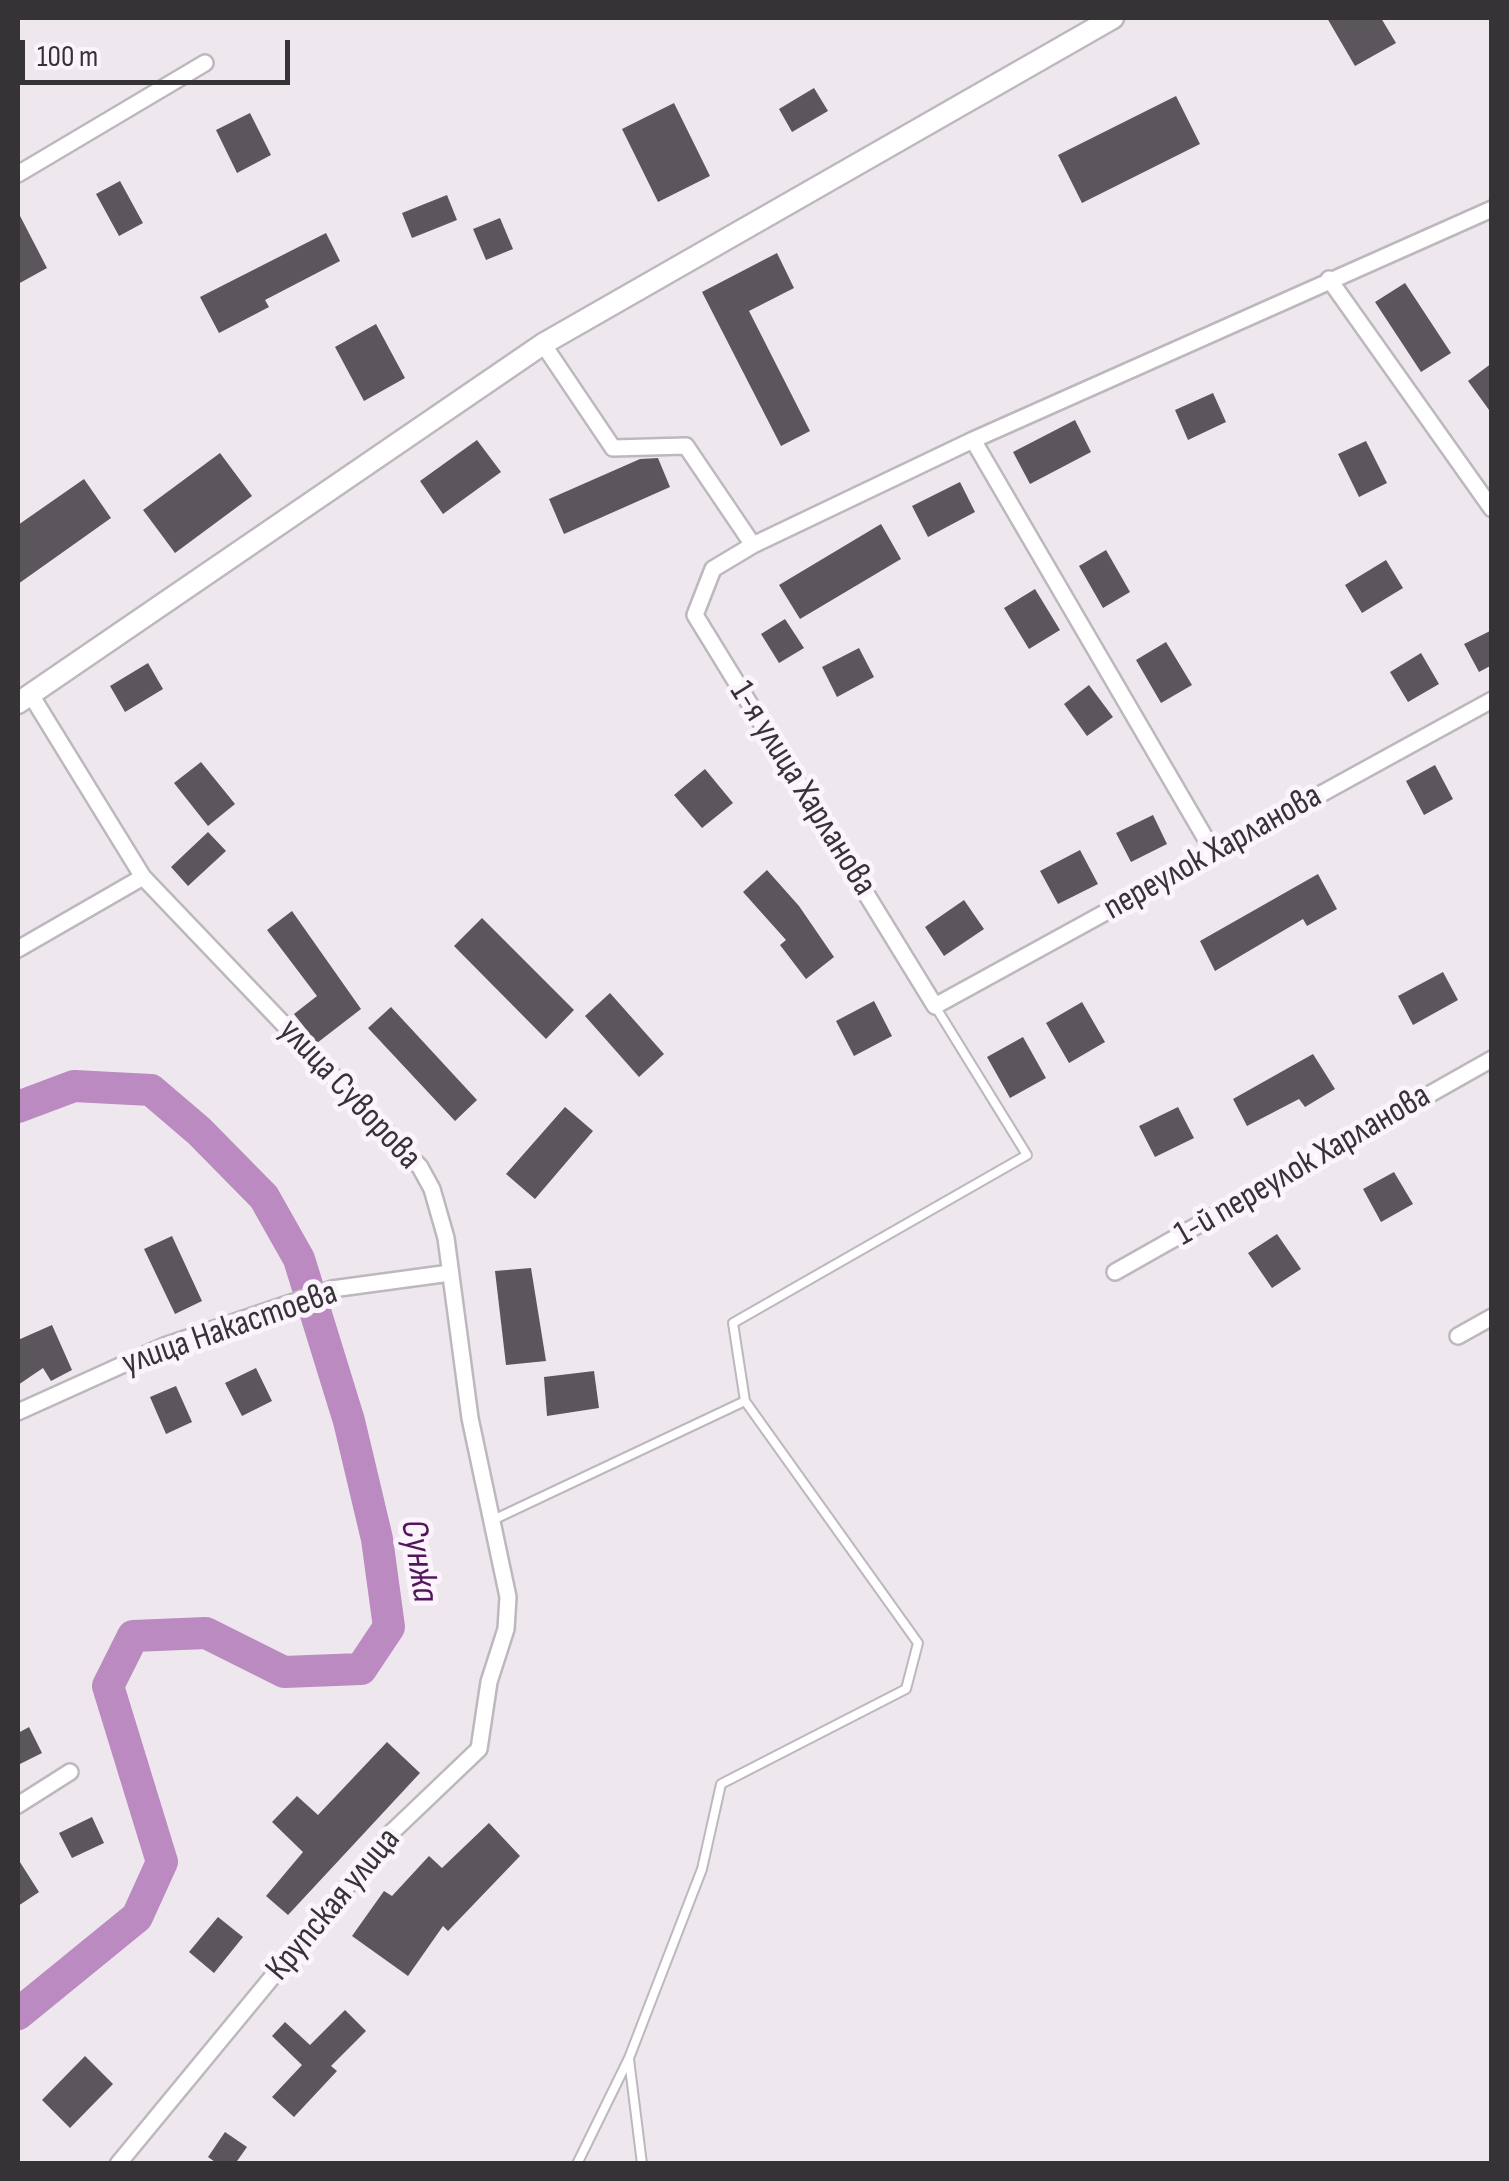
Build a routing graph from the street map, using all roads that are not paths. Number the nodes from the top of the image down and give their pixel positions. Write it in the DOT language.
graph roads {
  1 [pos="1112,18"];
  2 [pos="205,63"];
  3 [pos="18,174"];
  4 [pos="1492,209"];
  5 [pos="1329,279"];
  6 [pos="543,344"];
  7 [pos="973,440"];
  8 [pos="1492,509"];
  9 [pos="753,545"];
  10 [pos="24,699"];
  11 [pos="1492,700"];
  12 [pos="1214,853"];
  13 [pos="143,877"];
  14 [pos="18,949"];
  15 [pos="935,1006"];
  16 [pos="1492,1058"];
  17 [pos="1115,1272"];
  18 [pos="450,1273"];
  19 [pos="1492,1317"];
  20 [pos="1458,1336"];
  21 [pos="745,1400"];
  22 [pos="18,1412"];
  23 [pos="493,1520"];
  24 [pos="506,1629"];
  25 [pos="70,1772"];
  26 [pos="18,1805"];
  27 [pos="629,2058"];
  28 [pos="118,2164"];
  29 [pos="577,2164"];
  30 [pos="642,2164"];
  1 -- 6 [label="street"];
  2 -- 3 [label="street"];
  4 -- 5 [label="street"];
  5 -- 7 [label="street"];
  5 -- 8 [label="street"];
  6 -- 9 [label="street"];
  6 -- 10 [label="street"];
  7 -- 9 [label="street"];
  7 -- 12 [label="street"];
  9 -- 15 [label="street, 1-я улица Харланова"];
  10 -- 13 [label="street, улица Суворова"];
  11 -- 12 [label="street, переулок Харланова"];
  12 -- 15 [label="street, переулок Харланова"];
  13 -- 14 [label="street"];
  13 -- 18 [label="street, улица Суворова"];
  15 -- 21 [label="lane"];
  16 -- 17 [label="street, 1-й переулок Харланова"];
  18 -- 22 [label="street, улица Накастоева"];
  18 -- 23 [label="street, улица Суворова"];
  19 -- 20 [label="street"];
  21 -- 23 [label="lane"];
  21 -- 27 [label="lane"];
  23 -- 24 [label="street, улица Суворова"];
  24 -- 28 [label="street, Крупская улица"];
  25 -- 26 [label="street"];
  27 -- 29 [label="lane"];
  27 -- 30 [label="lane"];
}
